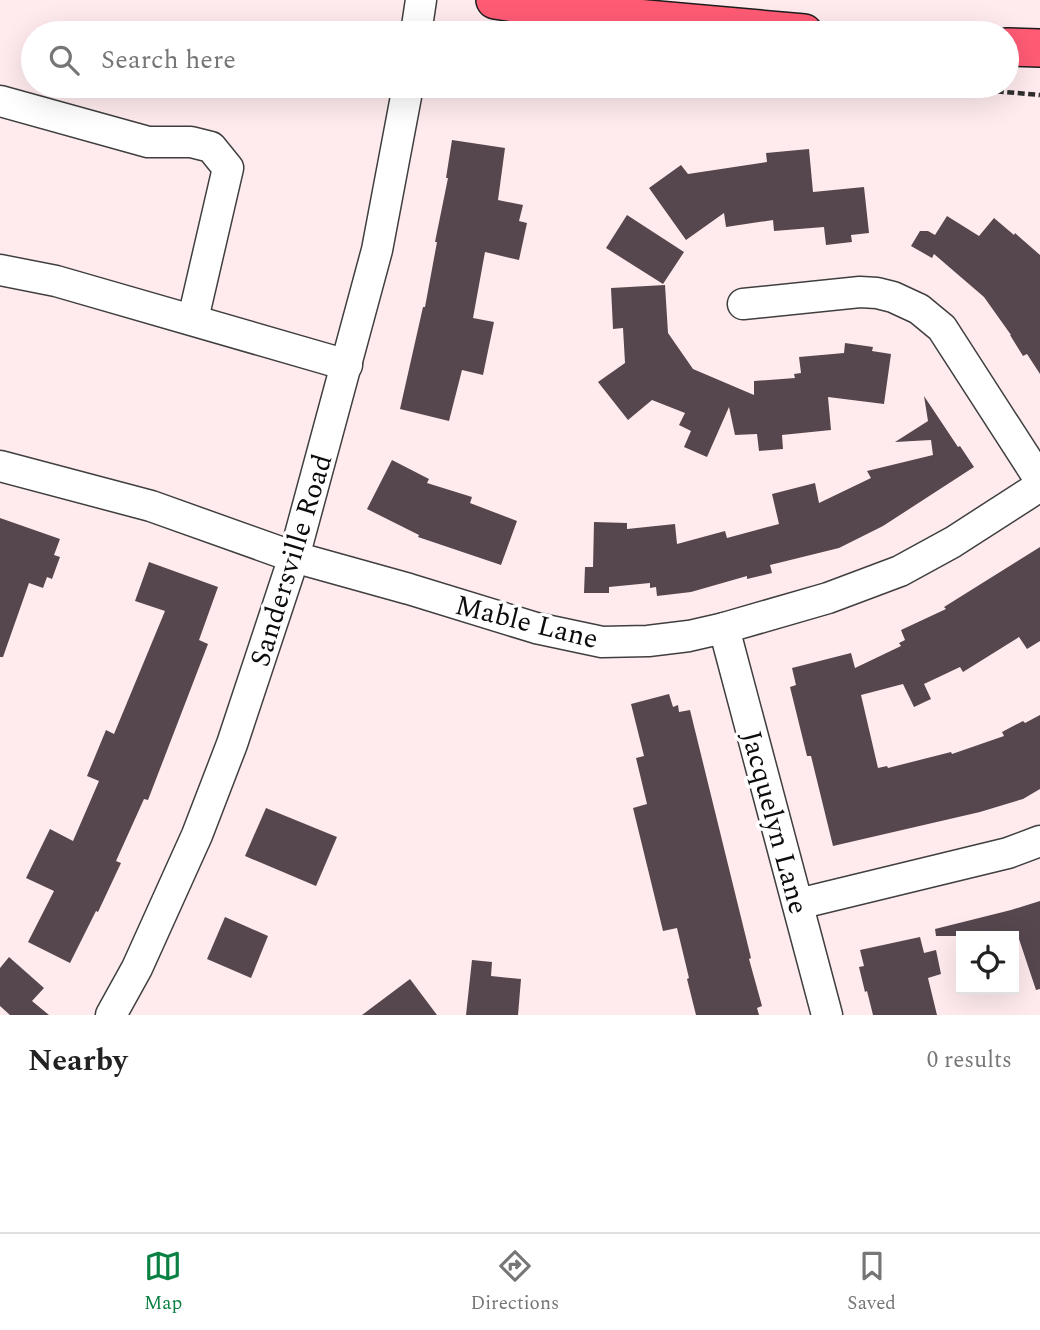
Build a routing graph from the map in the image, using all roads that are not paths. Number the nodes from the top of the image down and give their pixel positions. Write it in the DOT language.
graph roads {
  1 [pos="421,0"];
  2 [pos="495,0"];
  3 [pos="418,21"];
  4 [pos="670,21"];
  5 [pos="1019,47"];
  6 [pos="1040,48"];
  7 [pos="406,98"];
  8 [pos="0,101"];
  9 [pos="0,270"];
  10 [pos="743,304"];
  11 [pos="193,319"];
  12 [pos="347,365"];
  13 [pos="0,466"];
  14 [pos="1040,480"];
  15 [pos="1040,486"];
  16 [pos="293,557"];
  17 [pos="724,628"];
  18 [pos="1040,841"];
  19 [pos="798,904"];
  20 [pos="111,1015"];
  21 [pos="827,1015"];
  1 -- 3 [label="street"];
  2 -- 4 [label="main road"];
  5 -- 6 [label="main road"];
  7 -- 12 [label="street, Sandersville Road"];
  8 -- 11 [label="street"];
  9 -- 11 [label="street"];
  10 -- 14 [label="street"];
  11 -- 12 [label="street"];
  12 -- 16 [label="street, Sandersville Road"];
  13 -- 16 [label="street, Mable Lane"];
  15 -- 17 [label="street, Mable Lane"];
  16 -- 17 [label="street, Mable Lane"];
  16 -- 20 [label="street, Sandersville Road"];
  17 -- 19 [label="street, Jacquelyn Lane"];
  18 -- 19 [label="street"];
  19 -- 21 [label="street, Jacquelyn Lane"];
}
